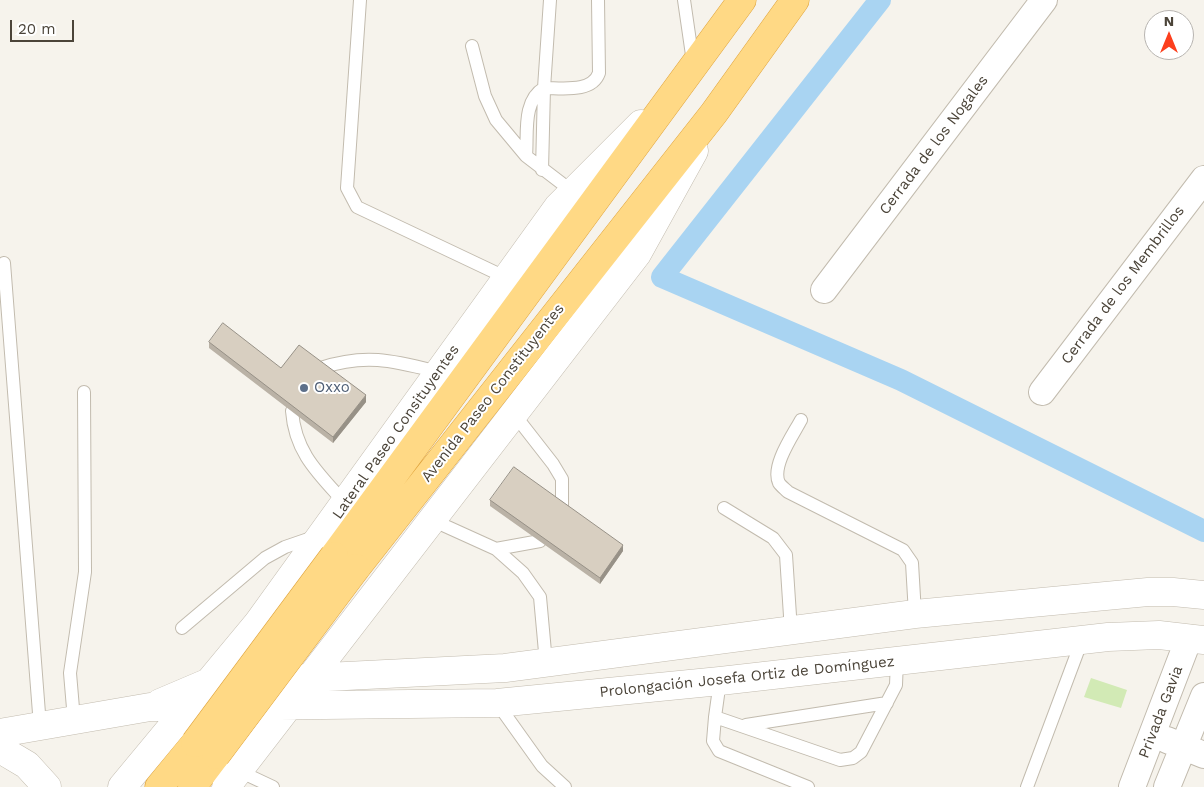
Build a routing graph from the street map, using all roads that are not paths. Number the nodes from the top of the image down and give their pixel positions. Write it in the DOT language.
graph roads {
  1 [pos="360,0"];
  2 [pos="550,0"];
  3 [pos="598,0"];
  4 [pos="684,0"];
  5 [pos="742,0"];
  6 [pos="795,0"];
  7 [pos="1044,0"];
  8 [pos="472,46"];
  9 [pos="687,76"];
  10 [pos="544,88"];
  11 [pos="714,113"];
  12 [pos="526,156"];
  13 [pos="542,170"];
  14 [pos="1204,179"];
  15 [pos="573,192"];
  16 [pos="4,263"];
  17 [pos="507,278"];
  18 [pos="824,290"];
  19 [pos="321,368"];
  20 [pos="438,372"];
  21 [pos="84,392"];
  22 [pos="1042,392"];
  23 [pos="292,411"];
  24 [pos="514,414"];
  25 [pos="801,420"];
  26 [pos="346,504"];
  27 [pos="562,508"];
  28 [pos="724,508"];
  29 [pos="432,520"];
  30 [pos="323,535"];
  31 [pos="540,541"];
  32 [pos="496,549"];
  33 [pos="304,562"];
  34 [pos="374,594"];
  35 [pos="1204,595"];
  36 [pos="915,614"];
  37 [pos="258,623"];
  38 [pos="182,628"];
  39 [pos="791,631"];
  40 [pos="1196,639"];
  41 [pos="339,640"];
  42 [pos="1082,640"];
  43 [pos="897,660"];
  44 [pos="546,663"];
  45 [pos="505,668"];
  46 [pos="309,679"];
  47 [pos="720,681"];
  48 [pos="207,683"];
  49 [pos="1204,696"];
  50 [pos="497,703"];
  51 [pos="886,703"];
  52 [pos="150,707"];
  53 [pos="290,707"];
  54 [pos="188,708"];
  55 [pos="715,717"];
  56 [pos="74,720"];
  57 [pos="40,726"];
  58 [pos="743,726"];
  59 [pos="0,733"];
  60 [pos="1152,734"];
  61 [pos="0,750"];
  62 [pos="1194,750"];
  63 [pos="232,779"];
  64 [pos="47,787"];
  65 [pos="122,787"];
  66 [pos="159,787"];
  67 [pos="192,787"];
  68 [pos="273,787"];
  69 [pos="565,787"];
  70 [pos="808,787"];
  71 [pos="1027,787"];
  72 [pos="1132,787"];
  73 [pos="1167,787"];
  1 -- 17 [label="lane"];
  2 -- 10 [label="lane"];
  3 -- 10 [label="lane"];
  4 -- 9 [label="lane"];
  5 -- 9 [label="highway, Avenida Paseo Constituyentes"];
  6 -- 11 [label="highway, Avenida Paseo Constituyentes"];
  7 -- 18 [label="street, Cerrada de los Nogales"];
  8 -- 12 [label="lane"];
  9 -- 15 [label="street, Lateral Paseo Consituyentes"];
  9 -- 66 [label="highway, Avenida Paseo Constituyentes, bridge"];
  10 -- 12 [label="lane"];
  10 -- 13 [label="lane"];
  11 -- 24 [label="street"];
  11 -- 67 [label="highway, Avenida Paseo Constituyentes, bridge"];
  12 -- 13 [label="lane"];
  13 -- 15 [label="lane"];
  14 -- 22 [label="street, Cerrada de los Membrillos"];
  15 -- 17 [label="street, Lateral Paseo Consituyentes"];
  16 -- 57 [label="lane"];
  17 -- 20 [label="street, Lateral Paseo Consituyentes"];
  19 -- 20 [label="lane"];
  20 -- 26 [label="street, Lateral Paseo Consituyentes"];
  21 -- 56 [label="lane"];
  23 -- 26 [label="lane"];
  24 -- 27 [label="lane"];
  24 -- 29 [label="street"];
  25 -- 36 [label="lane"];
  26 -- 30 [label="street, Lateral Paseo Consituyentes"];
  28 -- 39 [label="lane"];
  29 -- 32 [label="lane"];
  29 -- 34 [label="street"];
  30 -- 33 [label="street, Lateral Paseo Consituyentes"];
  30 -- 38 [label="lane"];
  31 -- 32 [label="lane"];
  32 -- 44 [label="lane"];
  33 -- 34 [label="street"];
  33 -- 37 [label="street, Lateral Paseo Consituyentes"];
  34 -- 41 [label="street"];
  35 -- 36 [label="street"];
  36 -- 39 [label="street"];
  37 -- 41 [label="street"];
  37 -- 48 [label="street, Lateral Paseo Consituyentes"];
  39 -- 44 [label="street"];
  40 -- 42 [label="street, Prolongación Josefa Ortiz de Domínguez"];
  40 -- 60 [label="street, Privada Gavia"];
  41 -- 46 [label="street"];
  42 -- 43 [label="street, Prolongación Josefa Ortiz de Domínguez"];
  42 -- 71 [label="lane"];
  43 -- 47 [label="street, Prolongación Josefa Ortiz de Domínguez"];
  43 -- 51 [label="lane"];
  44 -- 45 [label="street"];
  45 -- 46 [label="street"];
  45 -- 50 [label="street"];
  46 -- 48 [label="street"];
  46 -- 53 [label="street"];
  47 -- 50 [label="street, Prolongación Josefa Ortiz de Domínguez"];
  47 -- 55 [label="lane"];
  48 -- 52 [label="street"];
  48 -- 54 [label="street, Lateral Paseo Consituyentes"];
  49 -- 62 [label="street"];
  50 -- 53 [label="street, Prolongación Josefa Ortiz de Domínguez"];
  50 -- 69 [label="lane"];
  51 -- 58 [label="lane"];
  51 -- 58 [label="lane"];
  52 -- 54 [label="street, Prolongación Josefa Ortiz de Domínguez"];
  52 -- 56 [label="street"];
  53 -- 54 [label="street, Prolongación Josefa Ortiz de Domínguez"];
  53 -- 63 [label="street"];
  54 -- 65 [label="street, Lateral Paseo Consituyentes"];
  55 -- 58 [label="lane"];
  55 -- 70 [label="lane"];
  56 -- 57 [label="street"];
  57 -- 59 [label="street"];
  60 -- 62 [label="street"];
  60 -- 72 [label="street, Privada Gavia"];
  61 -- 64 [label="street"];
  62 -- 73 [label="street"];
  63 -- 68 [label="lane"];
}
